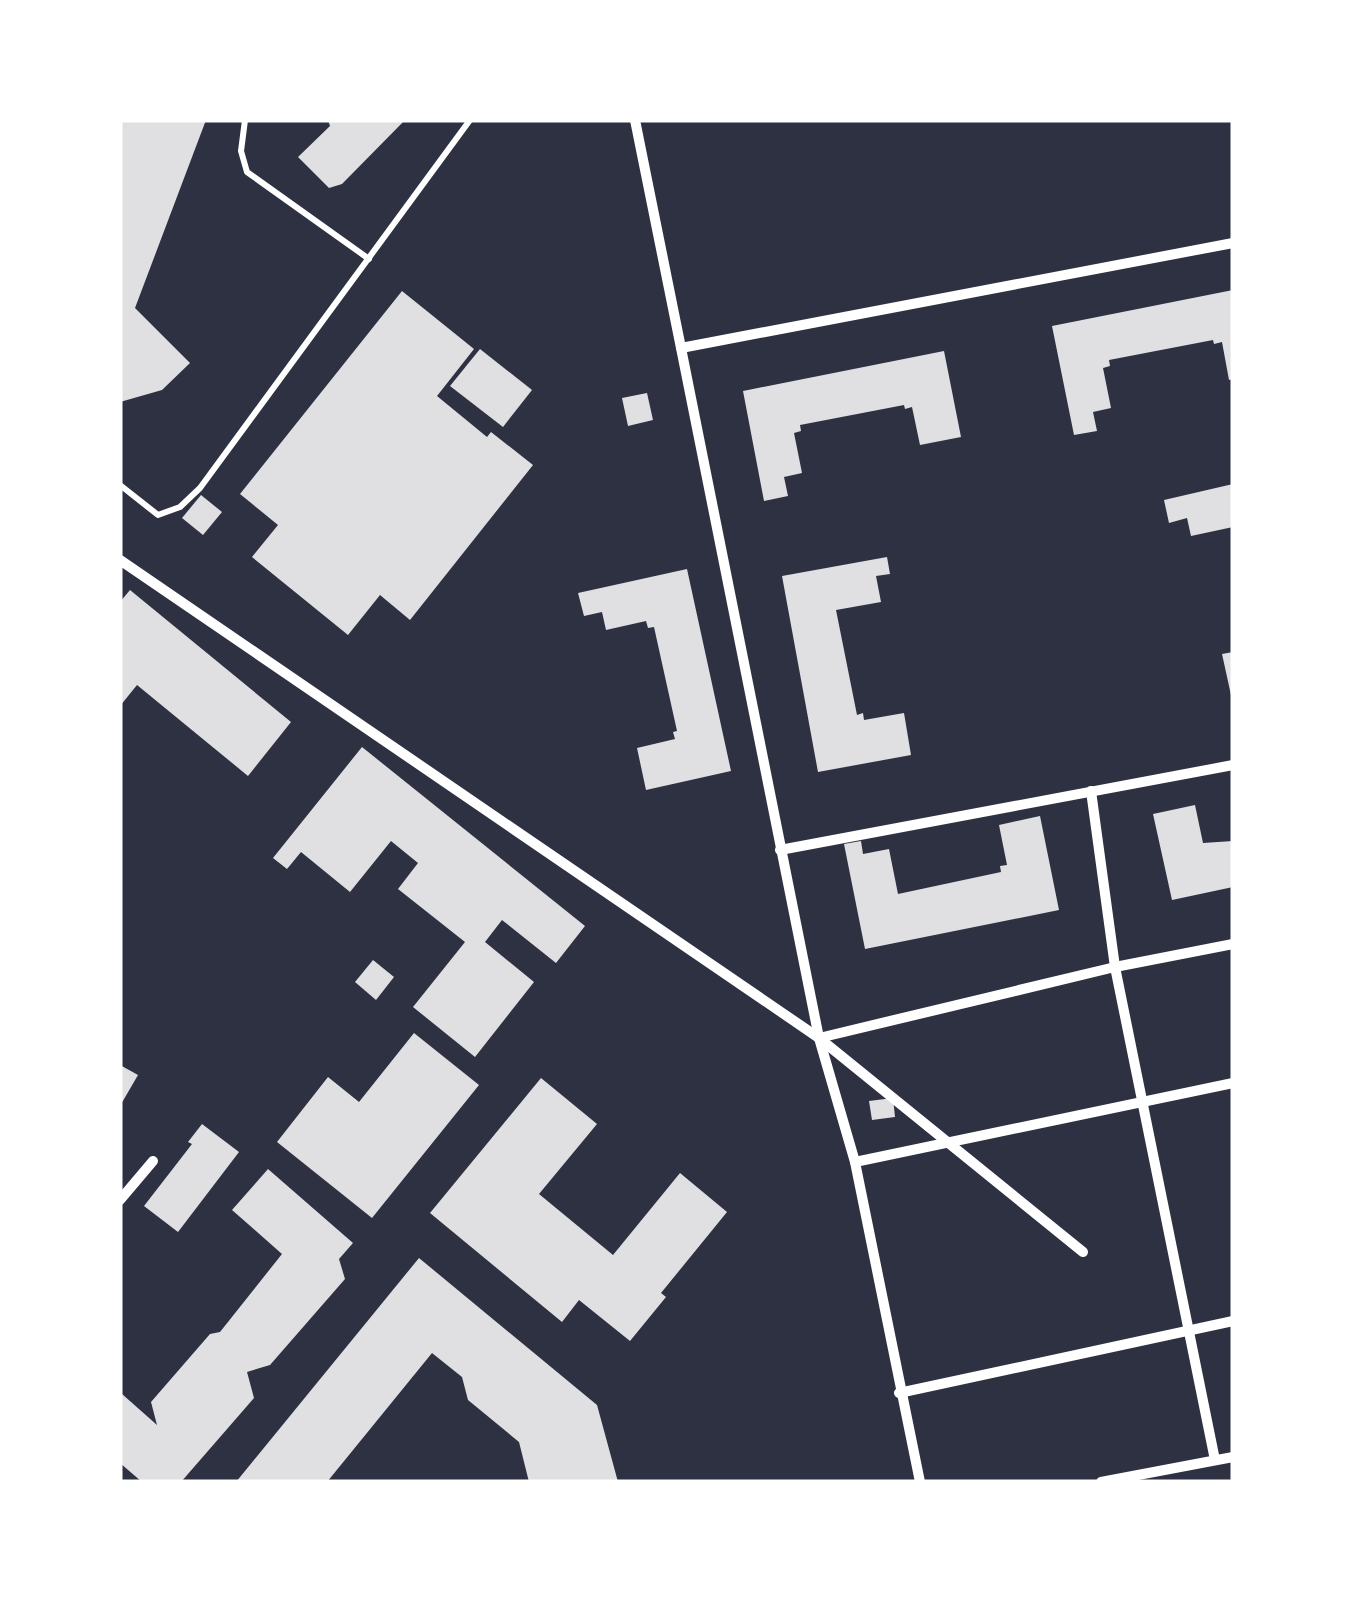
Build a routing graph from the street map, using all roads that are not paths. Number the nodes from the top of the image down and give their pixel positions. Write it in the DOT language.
graph roads {
  1 [pos="245,120"];
  2 [pos="470,120"];
  3 [pos="635,120"];
  4 [pos="1233,243"];
  5 [pos="369,260"];
  6 [pos="681,348"];
  7 [pos="120,485"];
  8 [pos="120,560"];
  9 [pos="1233,765"];
  10 [pos="1091,791"];
  11 [pos="780,850"];
  12 [pos="1233,944"];
  13 [pos="1114,967"];
  14 [pos="819,1038"];
  15 [pos="1233,1083"];
  16 [pos="1142,1100"];
  17 [pos="949,1141"];
  18 [pos="153,1161"];
  19 [pos="855,1162"];
  20 [pos="120,1200"];
  21 [pos="1083,1252"];
  22 [pos="1233,1320"];
  23 [pos="1188,1332"];
  24 [pos="899,1393"];
  25 [pos="1233,1457"];
  26 [pos="1214,1460"];
  27 [pos="920,1482"];
  28 [pos="1102,1482"];
  1 -- 5 [label="lane"];
  2 -- 5 [label="lane"];
  3 -- 6 [label="street"];
  4 -- 6 [label="street"];
  5 -- 7 [label="lane"];
  6 -- 11 [label="street"];
  8 -- 14 [label="street"];
  9 -- 10 [label="street"];
  10 -- 11 [label="street"];
  10 -- 13 [label="street"];
  11 -- 14 [label="street"];
  12 -- 13 [label="street"];
  13 -- 14 [label="street"];
  13 -- 16 [label="street"];
  14 -- 17 [label="street"];
  14 -- 19 [label="street"];
  15 -- 16 [label="street"];
  16 -- 17 [label="street"];
  16 -- 23 [label="street"];
  17 -- 19 [label="street"];
  17 -- 21 [label="street"];
  18 -- 20 [label="street"];
  19 -- 24 [label="street"];
  22 -- 23 [label="street"];
  23 -- 24 [label="street"];
  23 -- 26 [label="street"];
  24 -- 27 [label="street"];
  25 -- 26 [label="street"];
  26 -- 28 [label="street"];
}
